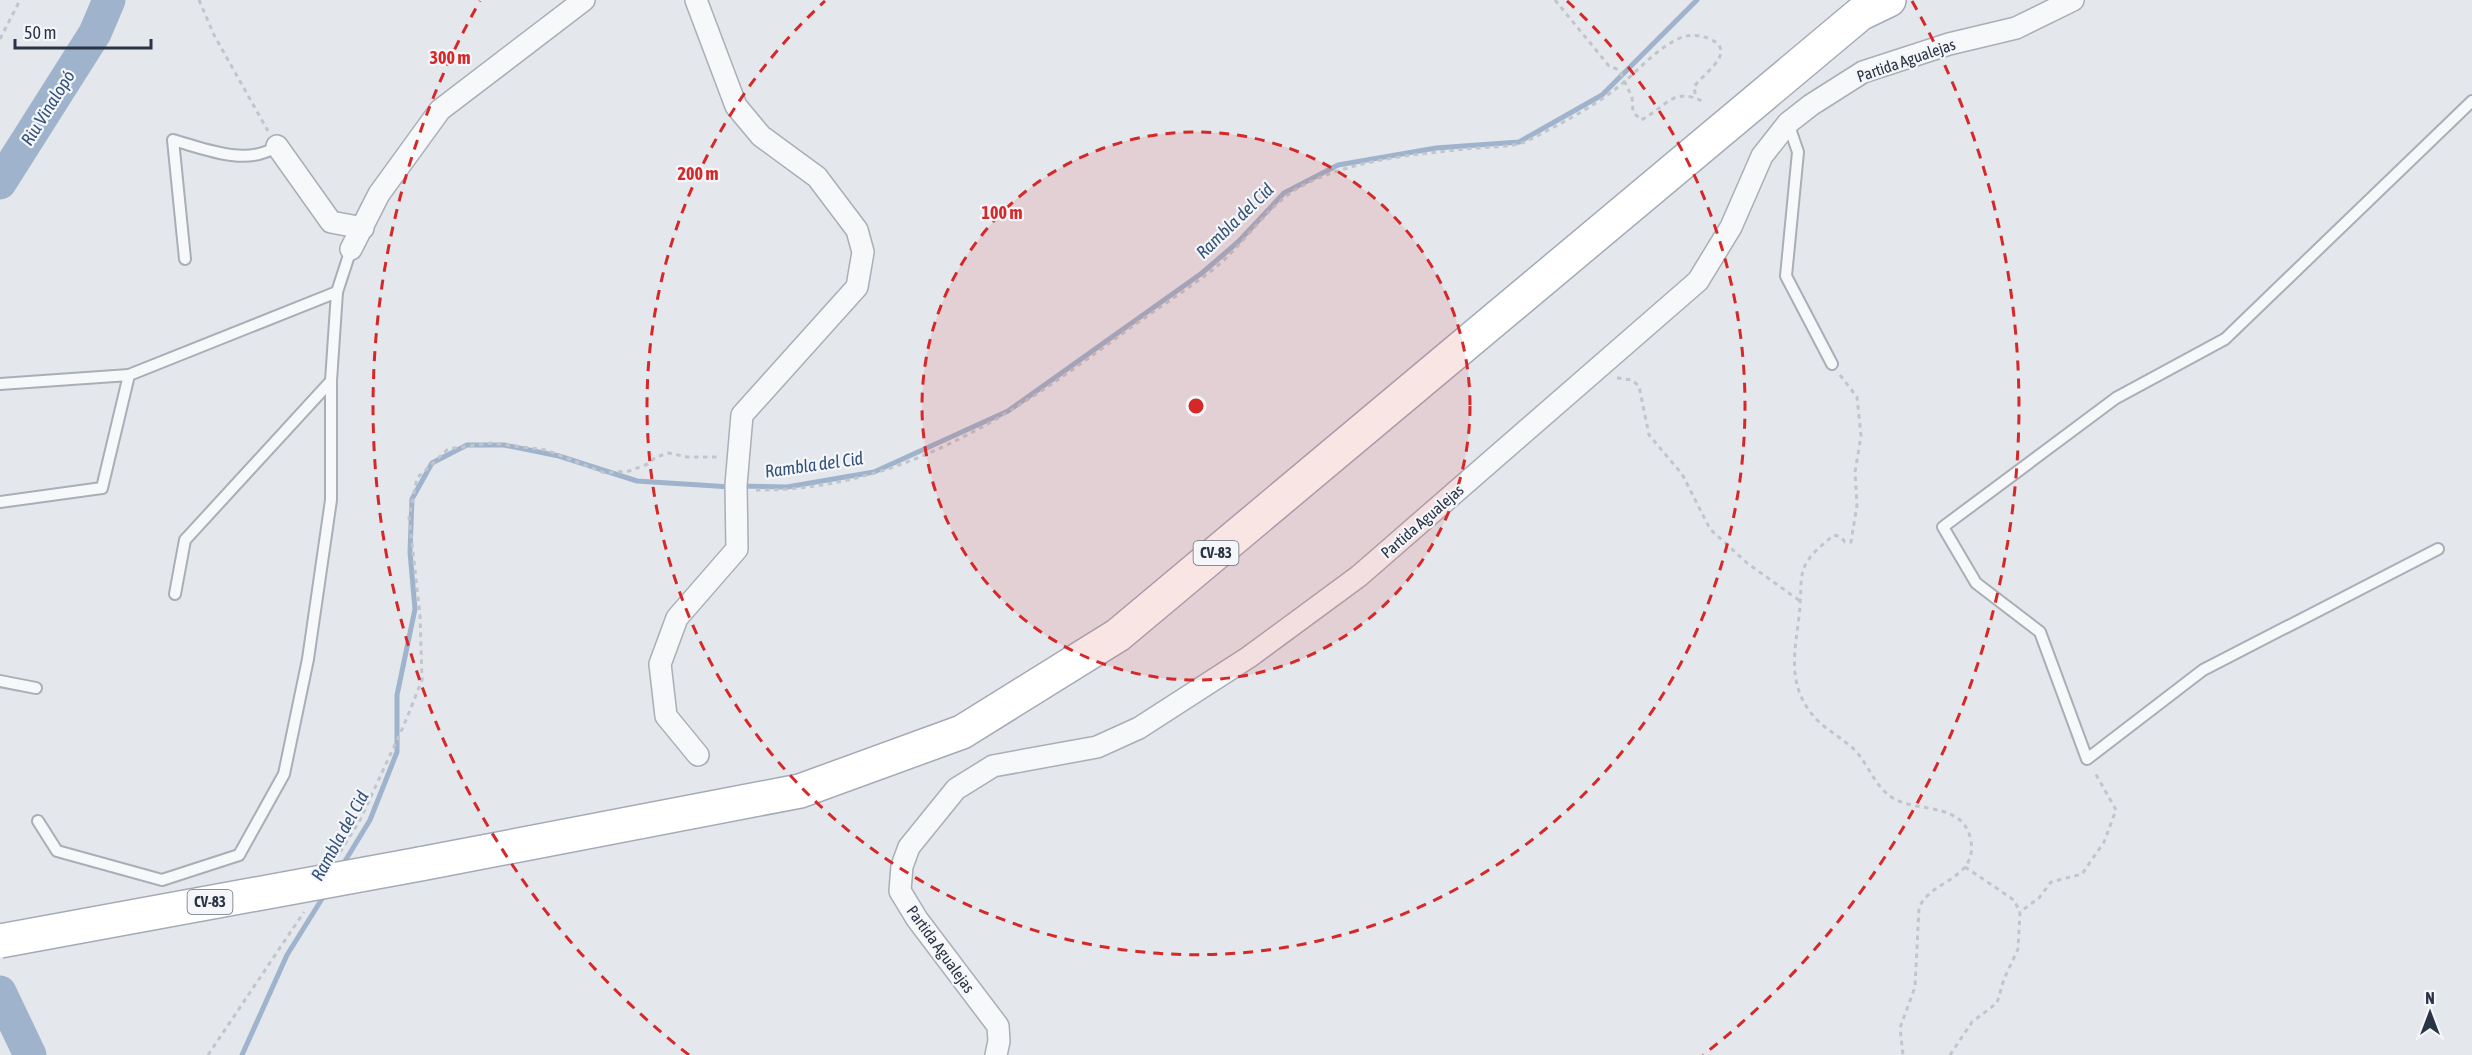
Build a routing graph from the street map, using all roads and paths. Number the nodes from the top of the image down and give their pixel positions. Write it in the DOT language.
graph roads {
  1 [pos="20,0"];
  2 [pos="200,0"];
  3 [pos="584,0"];
  4 [pos="696,0"];
  5 [pos="1555,0"];
  6 [pos="1888,0"];
  7 [pos="2073,0"];
  8 [pos="0,39"];
  9 [pos="1626,80"];
  10 [pos="1696,98"];
  11 [pos="1702,101"];
  12 [pos="2472,101"];
  13 [pos="1788,123"];
  14 [pos="277,146"];
  15 [pos="363,228"];
  16 [pos="351,249"];
  17 [pos="185,259"];
  18 [pos="337,292"];
  19 [pos="1832,364"];
  20 [pos="1603,365"];
  21 [pos="129,375"];
  22 [pos="331,381"];
  23 [pos="0,384"];
  24 [pos="738,456"];
  25 [pos="736,490"];
  26 [pos="0,502"];
  27 [pos="2438,549"];
  28 [pos="175,594"];
  29 [pos="1800,601"];
  30 [pos="0,681"];
  31 [pos="36,688"];
  32 [pos="698,755"];
  33 [pos="2088,759"];
  34 [pos="38,821"];
  35 [pos="336,859"];
  36 [pos="1965,867"];
  37 [pos="307,907"];
  38 [pos="2020,912"];
  39 [pos="0,941"];
  40 [pos="208,1055"];
  41 [pos="996,1055"];
  42 [pos="1903,1055"];
  43 [pos="1950,1055"];
  1 -- 8 [label="path"];
  2 -- 14 [label="path"];
  3 -- 15 [label="street"];
  4 -- 24 [label="street"];
  5 -- 9 [label="path"];
  6 -- 39 [label="main road, CV-83, bridge"];
  7 -- 13 [label="street, Partida Agualejas"];
  9 -- 10 [label="path"];
  9 -- 10 [label="path"];
  9 -- 25 [label="path"];
  10 -- 11 [label="path"];
  12 -- 33 [label="lane"];
  13 -- 19 [label="lane"];
  13 -- 20 [label="street, Partida Agualejas"];
  14 -- 15 [label="street"];
  14 -- 17 [label="lane"];
  15 -- 16 [label="street"];
  16 -- 18 [label="lane"];
  18 -- 21 [label="lane"];
  18 -- 22 [label="lane"];
  19 -- 29 [label="path"];
  20 -- 29 [label="path"];
  20 -- 41 [label="street, Partida Agualejas"];
  21 -- 23 [label="lane"];
  21 -- 26 [label="lane"];
  22 -- 28 [label="lane"];
  22 -- 34 [label="lane"];
  24 -- 25 [label="street"];
  24 -- 35 [label="path"];
  25 -- 32 [label="street"];
  27 -- 33 [label="lane"];
  29 -- 36 [label="path"];
  30 -- 31 [label="lane"];
  33 -- 38 [label="path"];
  36 -- 38 [label="path"];
  36 -- 42 [label="path"];
  37 -- 40 [label="path"];
  38 -- 43 [label="path"];
}
